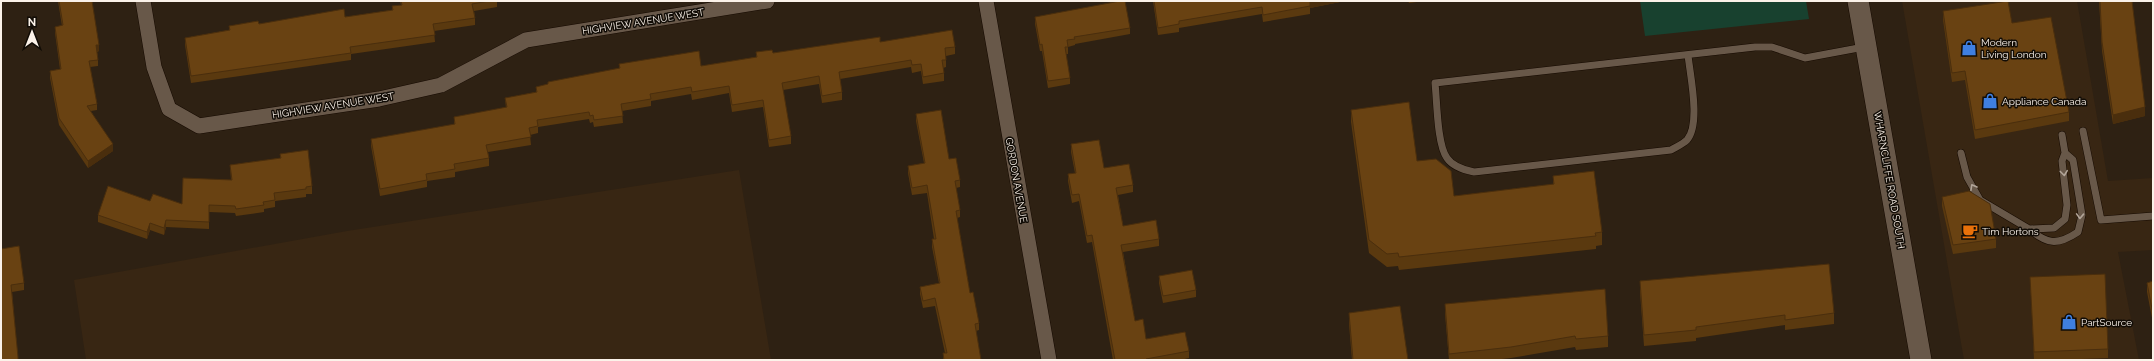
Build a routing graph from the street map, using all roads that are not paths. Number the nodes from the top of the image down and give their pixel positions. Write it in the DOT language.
graph roads {
  1 [pos="143,1"];
  2 [pos="767,1"];
  3 [pos="986,1"];
  4 [pos="1858,1"];
  5 [pos="1866,47"];
  6 [pos="1688,55"];
  7 [pos="2083,131"];
  8 [pos="2062,135"];
  9 [pos="1961,153"];
  10 [pos="2065,153"];
  11 [pos="2153,216"];
  12 [pos="2029,229"];
  13 [pos="1049,360"];
  14 [pos="1921,360"];
  1 -- 2 [label="street, HIGHVIEW AVENUE WEST"];
  3 -- 13 [label="street, GORDON AVENUE"];
  4 -- 5 [label="main road, WHARNCLIFFE ROAD SOUTH"];
  5 -- 6 [label="lane"];
  5 -- 14 [label="main road, WHARNCLIFFE ROAD SOUTH"];
  6 -- 6 [label="lane"];
  7 -- 11 [label="lane"];
  8 -- 10 [label="lane"];
  12 -- 9 [label="lane, one-way"];
  10 -- 12 [label="lane, one-way"];
  10 -- 12 [label="lane, one-way"];
}
